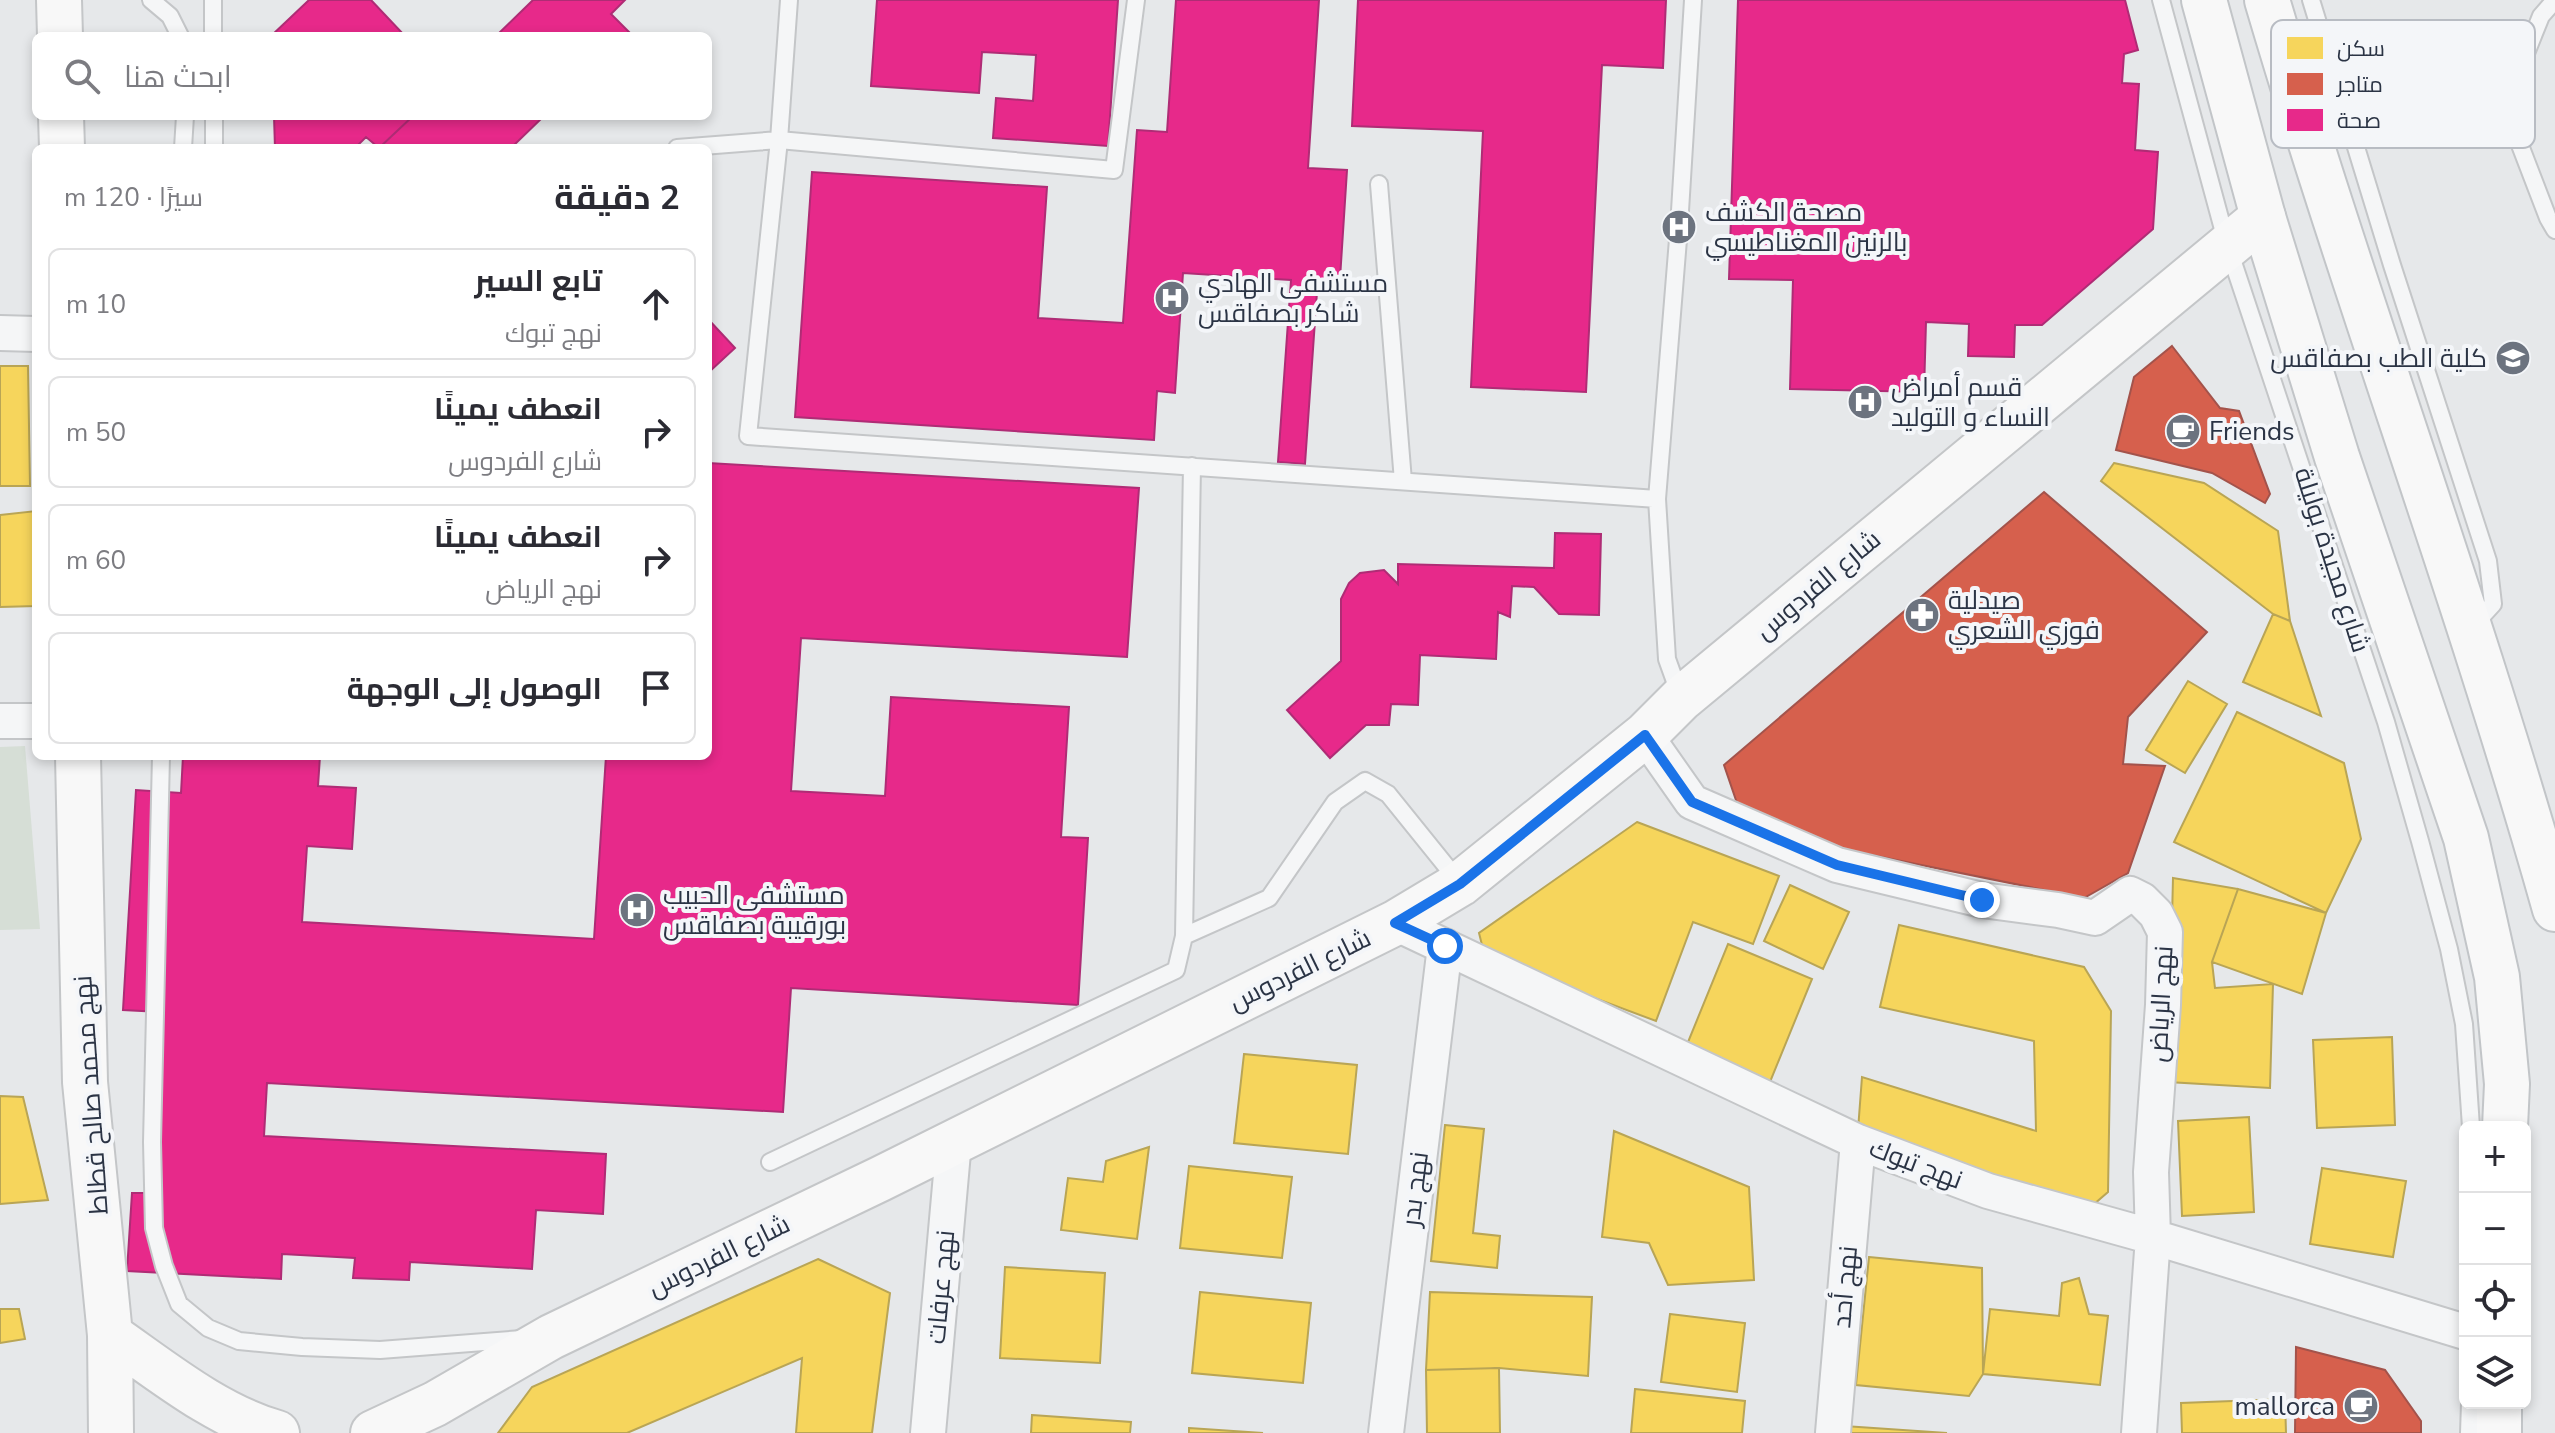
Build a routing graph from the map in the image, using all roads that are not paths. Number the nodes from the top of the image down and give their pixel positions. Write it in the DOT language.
graph roads {
  1 [pos="59,0"];
  2 [pos="151,0"];
  3 [pos="213,0"];
  4 [pos="789,0"];
  5 [pos="1136,0"];
  6 [pos="1693,0"];
  7 [pos="2161,0"];
  8 [pos="2204,0"];
  9 [pos="2267,0"];
  10 [pos="2311,0"];
  11 [pos="2555,0"];
  12 [pos="2273,20"];
  13 [pos="2317,20"];
  14 [pos="2535,31"];
  15 [pos="60,32"];
  16 [pos="178,32"];
  17 [pos="213,32"];
  18 [pos="61,120"];
  19 [pos="185,120"];
  20 [pos="214,120"];
  21 [pos="779,140"];
  22 [pos="62,144"];
  23 [pos="183,144"];
  24 [pos="214,144"];
  25 [pos="712,145"];
  26 [pos="2311,148"];
  27 [pos="2356,148"];
  28 [pos="2521,148"];
  29 [pos="1379,184"];
  30 [pos="2263,217"];
  31 [pos="2555,230"];
  32 [pos="2227,244"];
  33 [pos="0,333"];
  34 [pos="32,334"];
  35 [pos="1192,466"];
  36 [pos="1403,481"];
  37 [pos="1657,499"];
  38 [pos="2469,631"];
  39 [pos="1681,699"];
  40 [pos="0,721"];
  41 [pos="32,721"];
  42 [pos="1645,735"];
  43 [pos="78,760"];
  44 [pos="161,760"];
  45 [pos="1460,884"];
  46 [pos="2555,909"];
  47 [pos="1395,923"];
  48 [pos="1184,936"];
  49 [pos="1445,946"];
  50 [pos="2471,1121"];
  51 [pos="2505,1121"];
  52 [pos="954,1141"];
  53 [pos="1858,1142"];
  54 [pos="770,1162"];
  55 [pos="2153,1237"];
  56 [pos="2459,1330"];
  57 [pos="110,1335"];
  58 [pos="551,1337"];
  59 [pos="2470,1409"];
  60 [pos="2499,1409"];
  61 [pos="435,1418"];
  62 [pos="111,1433"];
  63 [pos="277,1433"];
  64 [pos="373,1433"];
  65 [pos="928,1433"];
  66 [pos="1386,1433"];
  67 [pos="1833,1433"];
  68 [pos="2139,1433"];
  69 [pos="2469,1433"];
  70 [pos="2499,1433"];
  1 -- 15 [label="street"];
  2 -- 16 [label="lane"];
  3 -- 17 [label="lane"];
  4 -- 21 [label="lane"];
  5 -- 21 [label="lane"];
  6 -- 37 [label="lane"];
  7 -- 32 [label="lane, شارع مجيدة بوليلة"];
  8 -- 30 [label="street, شارع مجيدة بوليلة"];
  9 -- 12 [label="street"];
  10 -- 13 [label="lane"];
  11 -- 14 [label="lane"];
  18 -- 22 [label="street"];
  19 -- 23 [label="lane"];
  20 -- 24 [label="lane"];
  21 -- 25 [label="lane"];
  21 -- 35 [label="lane"];
  26 -- 38 [label="street"];
  27 -- 38 [label="lane"];
  28 -- 31 [label="lane"];
  29 -- 36 [label="lane"];
  30 -- 32 [label="street, شارع الفردوس"];
  30 -- 51 [label="street, شارع مجيدة بوليلة"];
  32 -- 39 [label="street, شارع الفردوس"];
  32 -- 50 [label="lane, شارع مجيدة بوليلة"];
  33 -- 34 [label="street"];
  35 -- 36 [label="lane"];
  35 -- 48 [label="lane"];
  36 -- 37 [label="lane"];
  37 -- 39 [label="lane"];
  38 -- 46 [label="street"];
  39 -- 42 [label="street, شارع الفردوس"];
  40 -- 41 [label="street"];
  42 -- 45 [label="street, شارع الفردوس"];
  42 -- 55 [label="street, نهج الرياض"];
  43 -- 57 [label="street, نهج محمد صالح قطاط"];
  44 -- 58 [label="lane"];
  45 -- 47 [label="street, شارع الفردوس"];
  45 -- 48 [label="lane"];
  47 -- 49 [label="street, نهج تبوك"];
  47 -- 52 [label="street, شارع الفردوس"];
  48 -- 54 [label="lane"];
  49 -- 53 [label="street, نهج تبوك"];
  49 -- 66 [label="street, نهج بدر"];
  52 -- 58 [label="street, شارع الفردوس"];
  52 -- 65 [label="street, نهج عرفات"];
  53 -- 55 [label="street, نهج تبوك"];
  53 -- 67 [label="street, نهج أحد"];
  55 -- 56 [label="street, نهج تبوك"];
  55 -- 68 [label="street, نهج الرياض"];
  57 -- 62 [label="street, نهج محمد صالح قطاط"];
  57 -- 63 [label="street"];
  58 -- 61 [label="street, شارع الفردوس"];
  59 -- 69 [label="lane"];
  60 -- 70 [label="street"];
  61 -- 64 [label="street, شارع الفردوس"];
}
